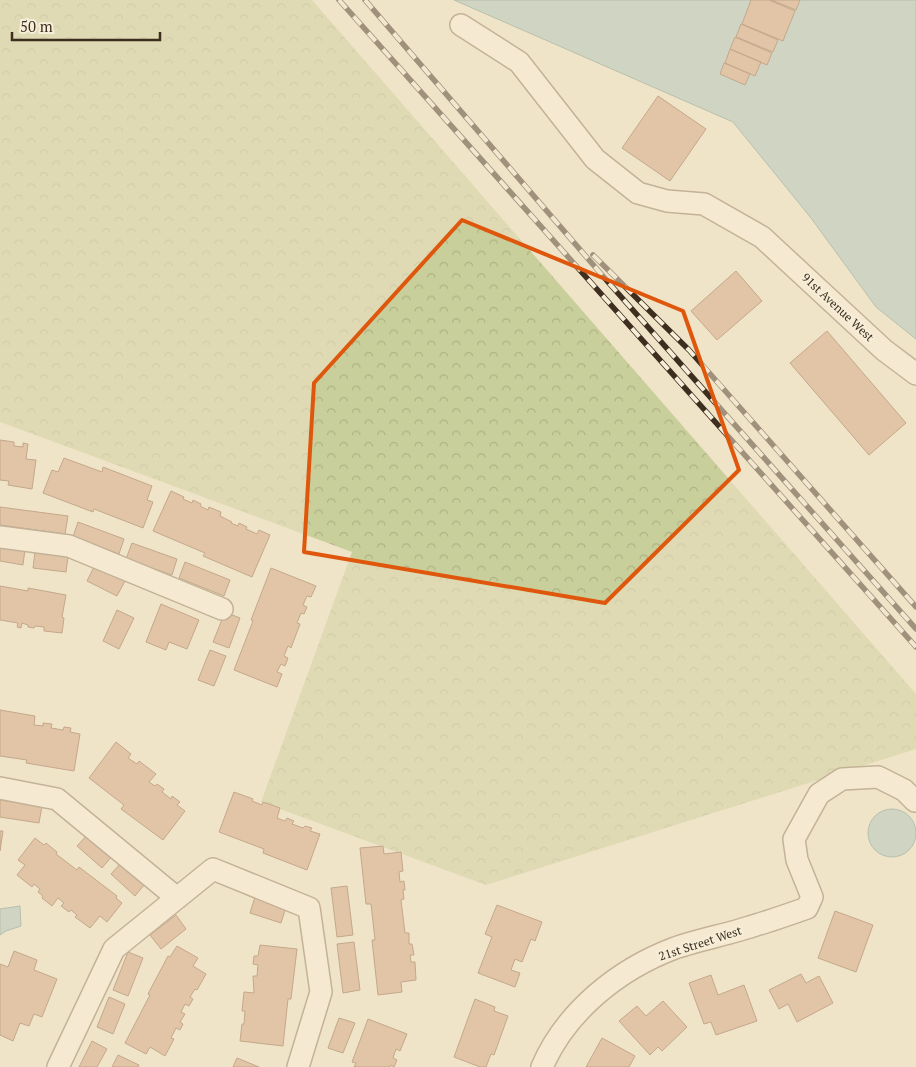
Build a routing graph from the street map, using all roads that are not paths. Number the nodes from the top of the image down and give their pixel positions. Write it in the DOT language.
graph roads {
  1 [pos="461,25"];
  2 [pos="916,374"];
  3 [pos="0,537"];
  4 [pos="222,609"];
  5 [pos="0,788"];
  6 [pos="915,802"];
  7 [pos="177,898"];
  8 [pos="58,1067"];
  9 [pos="298,1067"];
  10 [pos="542,1067"];
  1 -- 2 [label="street, 91st Avenue West"];
  3 -- 4 [label="street"];
  5 -- 7 [label="street"];
  6 -- 10 [label="street, 21st Street West"];
  7 -- 8 [label="street"];
  7 -- 9 [label="street"];
}
